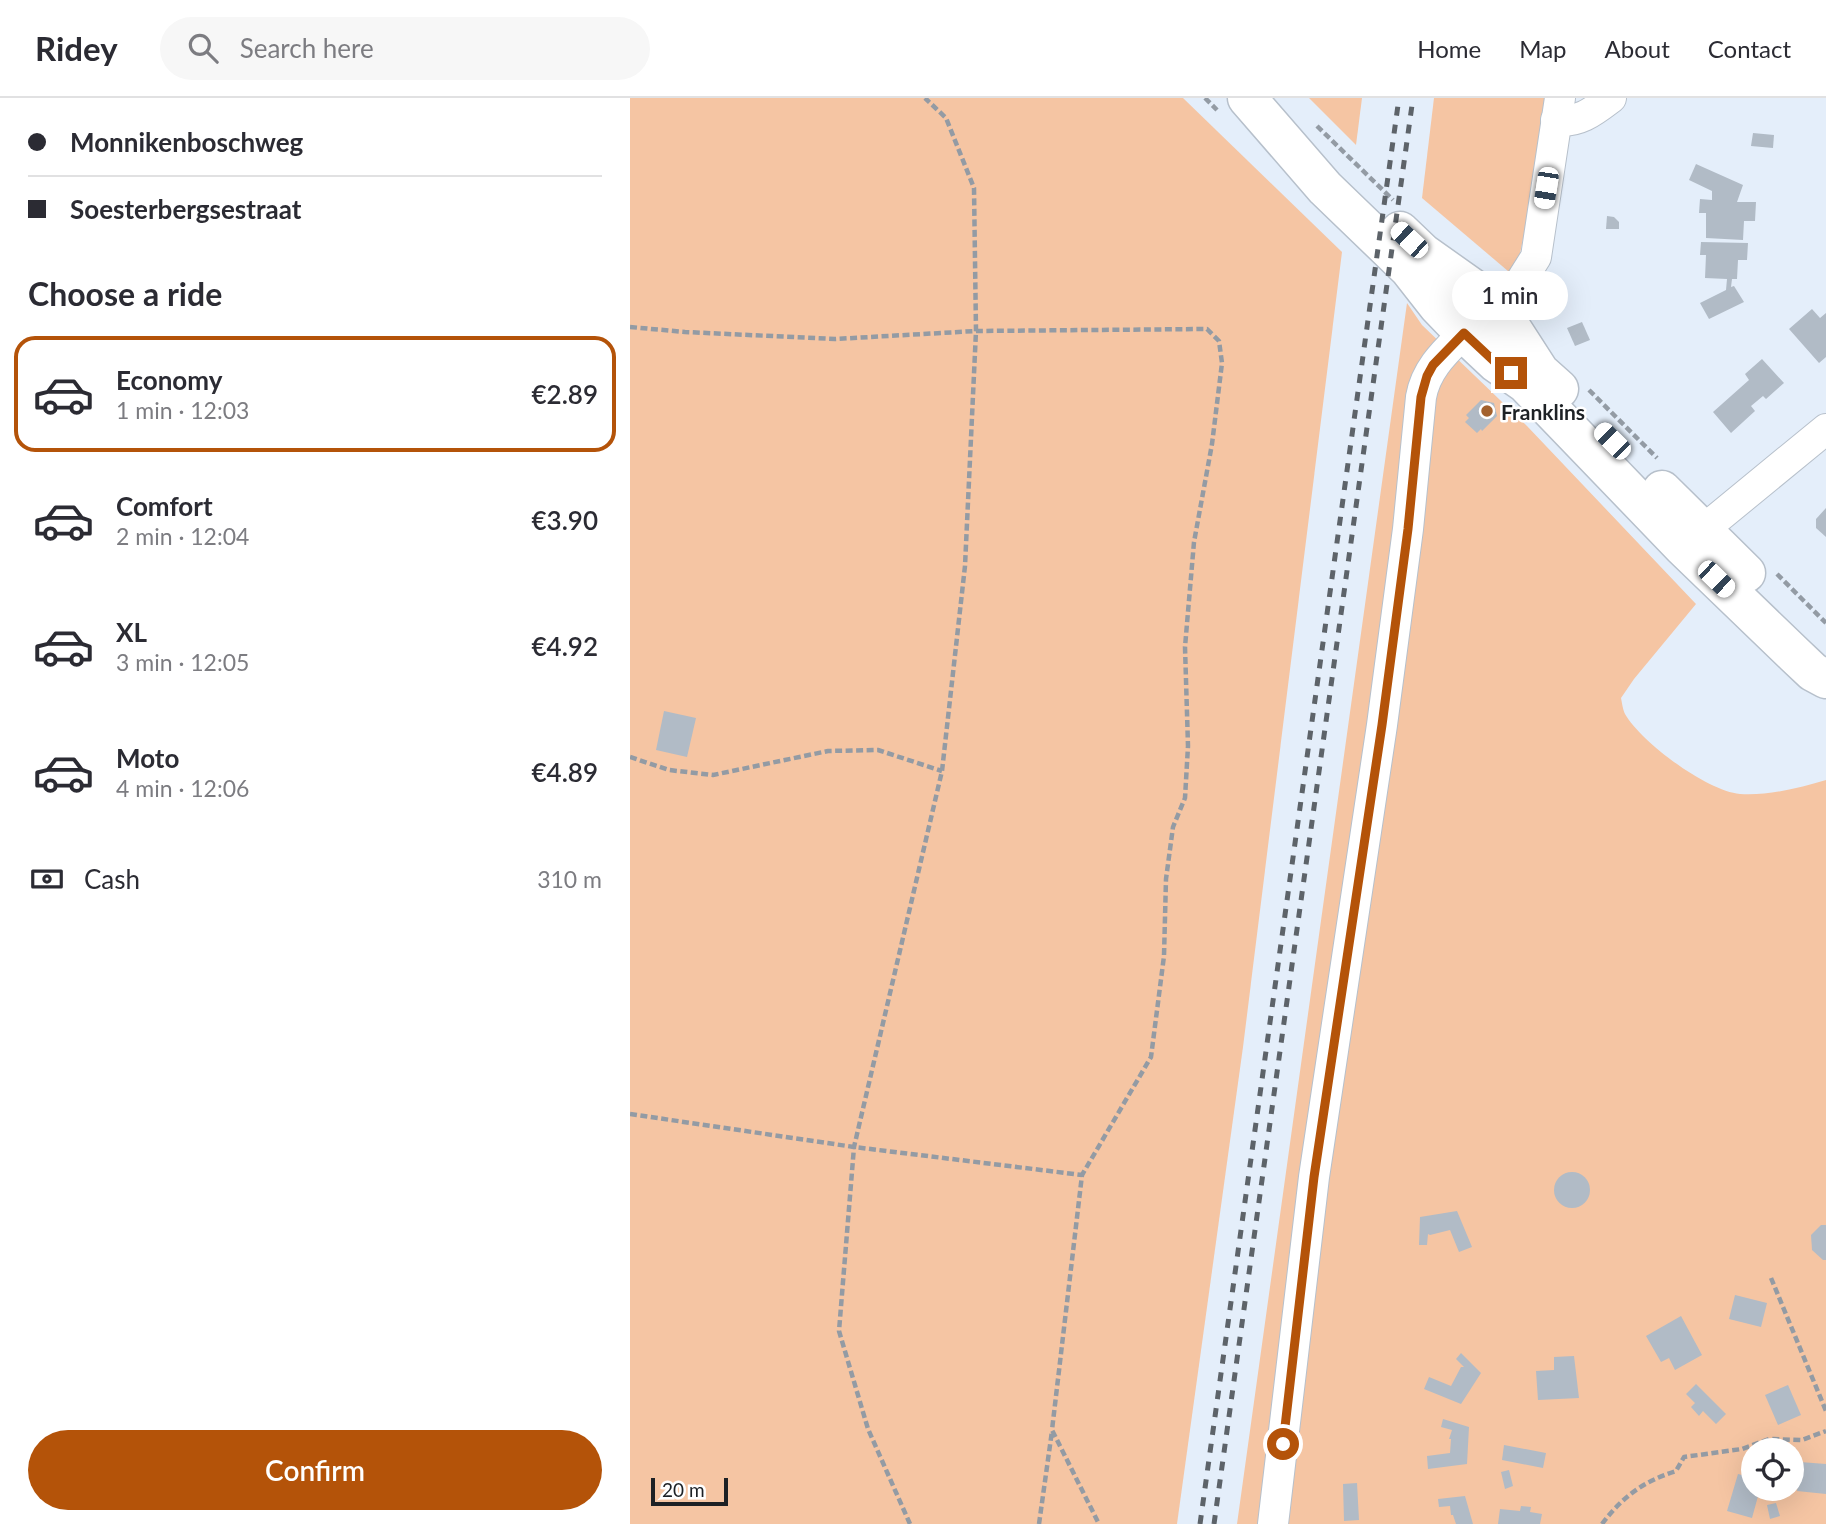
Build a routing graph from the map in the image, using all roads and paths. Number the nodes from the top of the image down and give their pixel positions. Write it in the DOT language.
graph roads {
  1 [pos="925,98"];
  2 [pos="1611,98"];
  3 [pos="1254,104"];
  4 [pos="1558,109"];
  5 [pos="1394,240"];
  6 [pos="630,327"];
  7 [pos="976,331"];
  8 [pos="1519,340"];
  9 [pos="1464,342"];
  10 [pos="1588,388"];
  11 [pos="1826,429"];
  12 [pos="1666,466"];
  13 [pos="1693,538"];
  14 [pos="1826,651"];
  15 [pos="1826,679"];
  16 [pos="630,757"];
  17 [pos="942,771"];
  18 [pos="630,1114"];
  19 [pos="853,1147"];
  20 [pos="1082,1175"];
  21 [pos="1771,1278"];
  22 [pos="1826,1411"];
  23 [pos="1052,1430"];
  24 [pos="1826,1431"];
  25 [pos="910,1524"];
  26 [pos="1039,1524"];
  27 [pos="1099,1524"];
  28 [pos="1273,1524"];
  29 [pos="1602,1524"];
  1 -- 7 [label="path"];
  2 -- 4 [label="street"];
  3 -- 5 [label="main road"];
  4 -- 8 [label="street"];
  5 -- 8 [label="main road"];
  5 -- 9 [label="main road"];
  6 -- 7 [label="path"];
  7 -- 17 [label="path"];
  7 -- 20 [label="path"];
  8 -- 9 [label="street"];
  8 -- 13 [label="main road"];
  9 -- 13 [label="main road"];
  9 -- 28 [label="street"];
  10 -- 12 [label="path"];
  11 -- 13 [label="street"];
  13 -- 14 [label="main road"];
  13 -- 15 [label="main road"];
  16 -- 17 [label="path"];
  17 -- 19 [label="path"];
  18 -- 19 [label="path"];
  19 -- 20 [label="path"];
  19 -- 25 [label="path"];
  20 -- 23 [label="path"];
  21 -- 22 [label="path"];
  23 -- 26 [label="path"];
  23 -- 27 [label="path"];
  24 -- 29 [label="path"];
}
